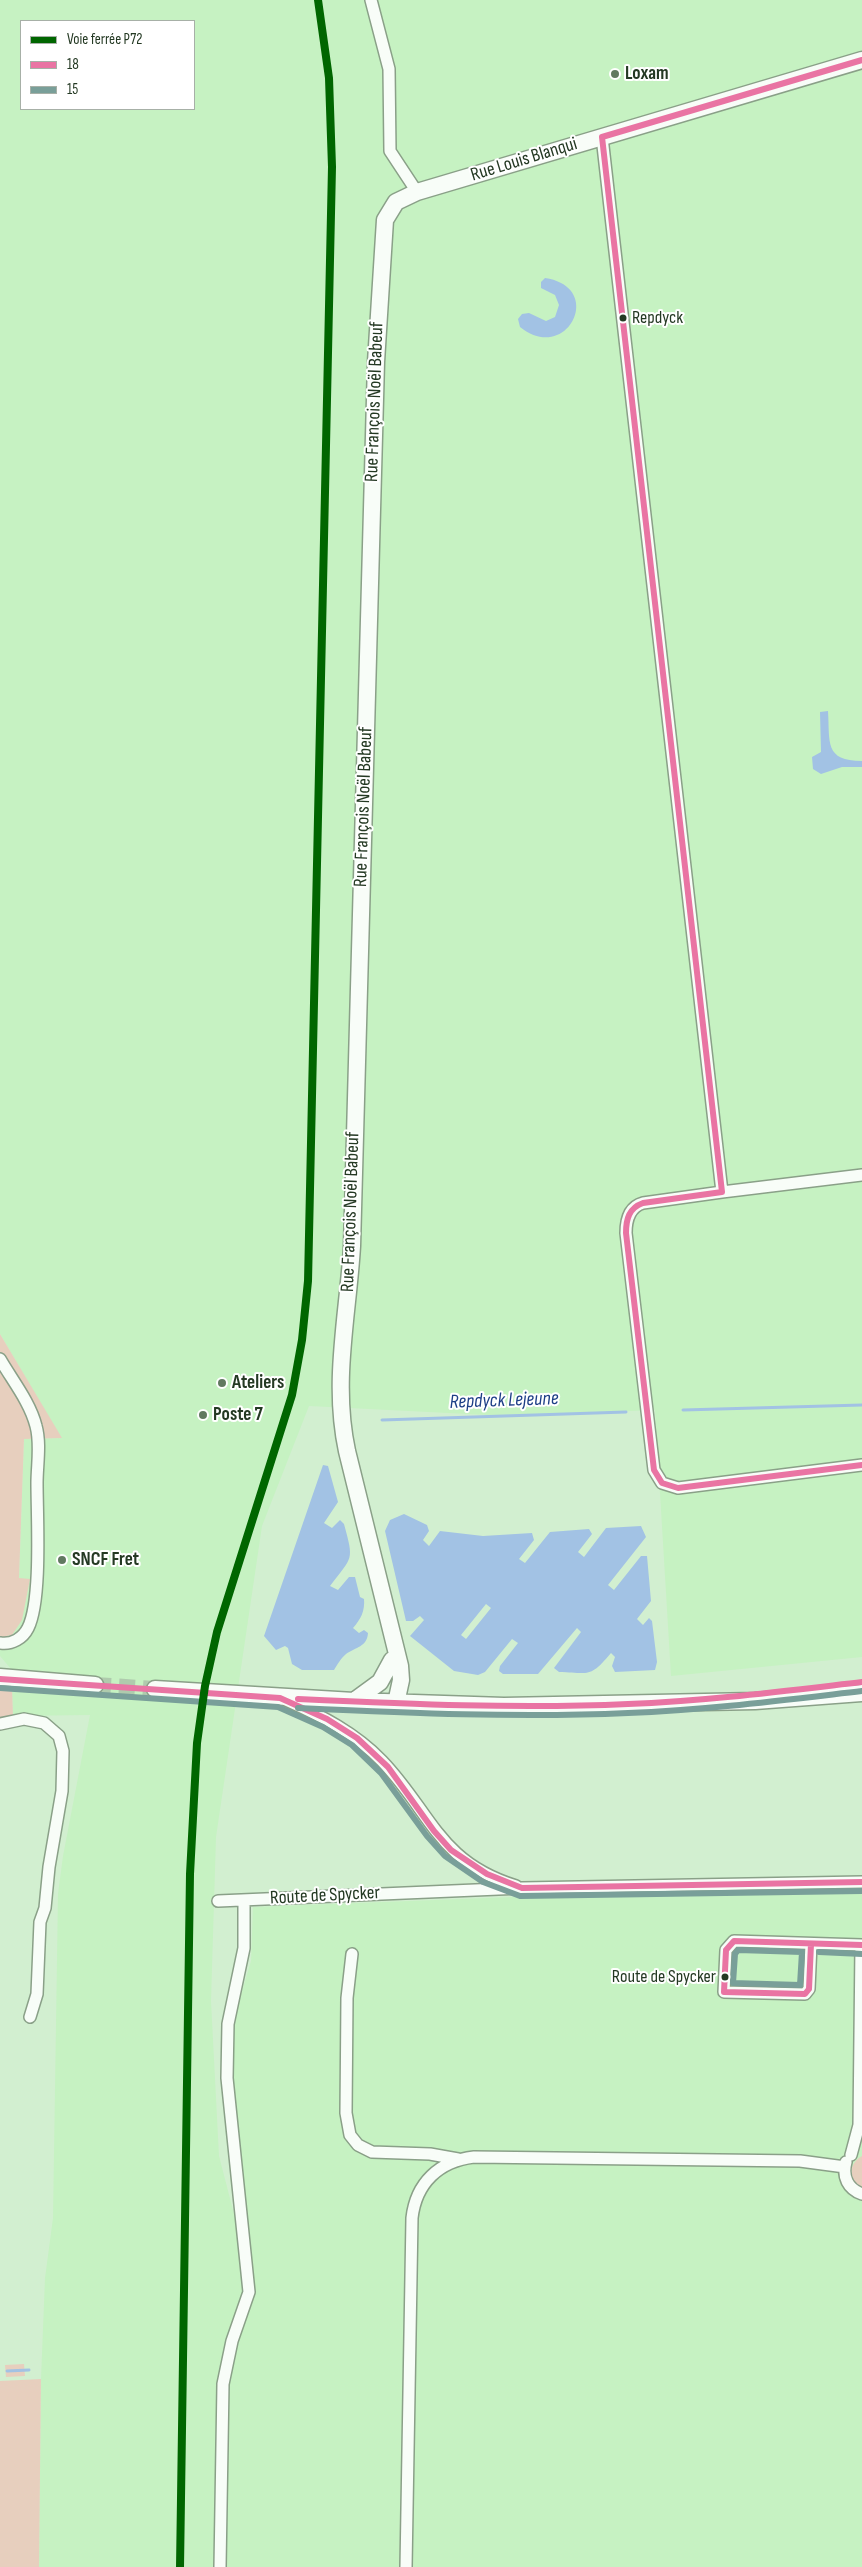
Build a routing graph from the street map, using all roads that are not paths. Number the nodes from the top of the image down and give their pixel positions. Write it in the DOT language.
graph roads {
  1 [pos="371,0"];
  2 [pos="862,60"];
  3 [pos="602,137"];
  4 [pos="417,192"];
  5 [pos="862,1175"];
  6 [pos="722,1192"];
  7 [pos="0,1359"];
  8 [pos="862,1466"];
  9 [pos="0,1643"];
  10 [pos="397,1667"];
  11 [pos="3,1678"];
  12 [pos="862,1682"];
  13 [pos="95,1685"];
  14 [pos="155,1689"];
  15 [pos="862,1693"];
  16 [pos="280,1698"];
  17 [pos="354,1701"];
  18 [pos="674,1702"];
  19 [pos="393,1703"];
  20 [pos="439,1705"];
  21 [pos="0,1724"];
  22 [pos="862,1882"];
  23 [pos="522,1888"];
  24 [pos="244,1900"];
  25 [pos="218,1901"];
  26 [pos="811,1944"];
  27 [pos="862,1945"];
  28 [pos="352,1954"];
  29 [pos="30,2017"];
  30 [pos="860,2130"];
  31 [pos="862,2149"];
  32 [pos="851,2155"];
  33 [pos="460,2159"];
  34 [pos="845,2167"];
  35 [pos="862,2194"];
  36 [pos="220,2567"];
  37 [pos="406,2567"];
  1 -- 4 [label="street"];
  2 -- 3 [label="street, Rue Louis Blanqui"];
  3 -- 4 [label="street, Rue Louis Blanqui"];
  3 -- 6 [label="street"];
  4 -- 10 [label="street, Rue François Noël Babeuf"];
  5 -- 6 [label="street"];
  6 -- 8 [label="street"];
  7 -- 9 [label="street"];
  10 -- 17 [label="street"];
  10 -- 19 [label="street, Rue François Noël Babeuf"];
  10 -- 20 [label="street"];
  11 -- 13 [label="street"];
  12 -- 18 [label="street"];
  14 -- 16 [label="street"];
  15 -- 18 [label="street"];
  16 -- 17 [label="street"];
  16 -- 23 [label="street, Route de Spycker"];
  17 -- 19 [label="street"];
  18 -- 20 [label="street"];
  19 -- 20 [label="street"];
  21 -- 29 [label="street"];
  22 -- 23 [label="street, Route de Spycker"];
  23 -- 24 [label="street, Route de Spycker"];
  24 -- 25 [label="street, Route de Spycker"];
  24 -- 36 [label="street"];
  26 -- 26 [label="street"];
  26 -- 27 [label="street"];
  27 -- 30 [label="street"];
  28 -- 33 [label="street"];
  30 -- 32 [label="street"];
  31 -- 32 [label="street"];
  32 -- 34 [label="street"];
  33 -- 34 [label="street"];
  33 -- 37 [label="street"];
  34 -- 35 [label="street"];
}
